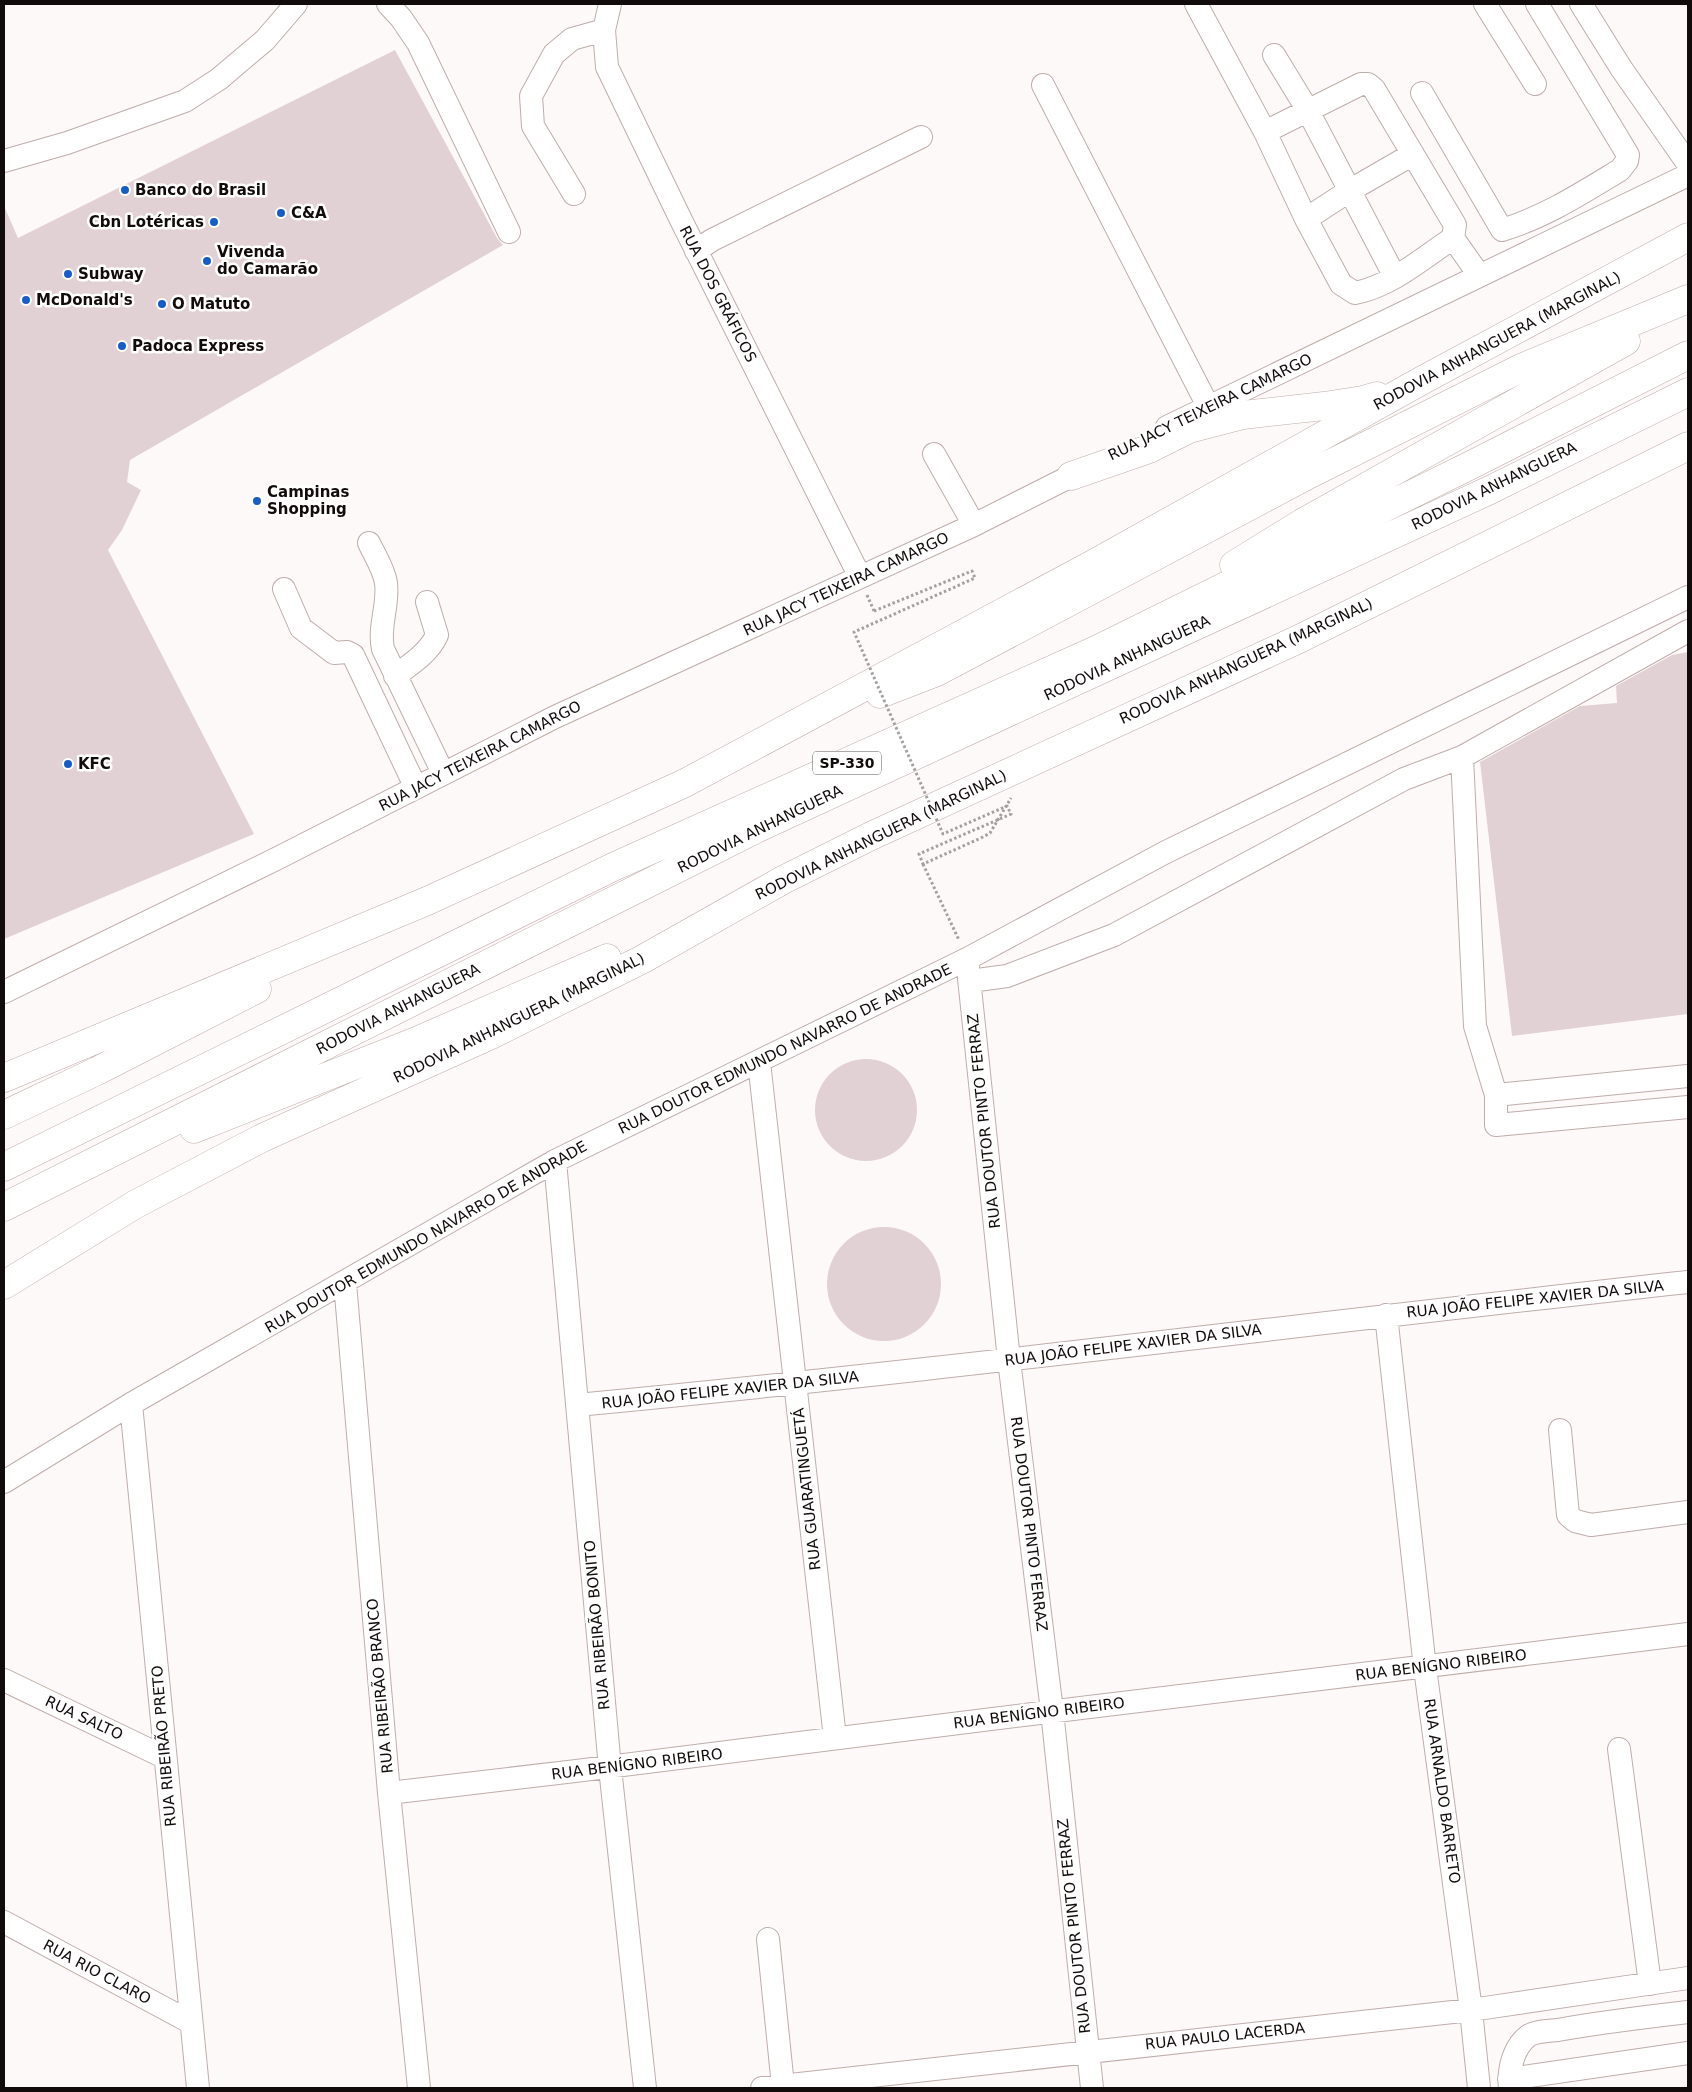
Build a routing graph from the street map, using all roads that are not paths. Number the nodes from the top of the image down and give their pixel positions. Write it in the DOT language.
graph roads {
  1 [pos="296,4"];
  2 [pos="388,4"];
  3 [pos="610,4"];
  4 [pos="1196,4"];
  5 [pos="1485,4"];
  6 [pos="1537,4"];
  7 [pos="1581,4"];
  8 [pos="604,30"];
  9 [pos="1274,55"];
  10 [pos="1535,84"];
  11 [pos="1043,85"];
  12 [pos="1422,93"];
  13 [pos="1307,109"];
  14 [pos="1265,132"];
  15 [pos="921,137"];
  16 [pos="1413,154"];
  17 [pos="4,161"];
  18 [pos="1688,164"];
  19 [pos="1688,174"];
  20 [pos="1349,191"];
  21 [pos="574,194"];
  22 [pos="1306,219"];
  23 [pos="1502,230"];
  24 [pos="509,232"];
  25 [pos="1688,237"];
  26 [pos="1453,238"];
  27 [pos="696,251"];
  28 [pos="1519,256"];
  29 [pos="1479,275"];
  30 [pos="1395,277"];
  31 [pos="1688,299"];
  32 [pos="1688,305"];
  33 [pos="1688,356"];
  34 [pos="1421,381"];
  35 [pos="1688,392"];
  36 [pos="1208,406"];
  37 [pos="1688,446"];
  38 [pos="934,454"];
  39 [pos="1071,476"];
  40 [pos="974,525"];
  41 [pos="369,543"];
  42 [pos="860,577"];
  43 [pos="284,590"];
  44 [pos="1688,597"];
  45 [pos="427,602"];
  46 [pos="1688,630"];
  47 [pos="1096,650"];
  48 [pos="395,676"];
  49 [pos="767,738"];
  50 [pos="1462,757"];
  51 [pos="444,773"];
  52 [pos="416,788"];
  53 [pos="783,880"];
  54 [pos="427,901"];
  55 [pos="967,959"];
  56 [pos="970,981"];
  57 [pos="4,992"];
  58 [pos="759,1062"];
  59 [pos="1688,1076"];
  60 [pos="4,1078"];
  61 [pos="1496,1095"];
  62 [pos="1688,1107"];
  63 [pos="4,1115"];
  64 [pos="555,1161"];
  65 [pos="4,1167"];
  66 [pos="39,1190"];
  67 [pos="4,1207"];
  68 [pos="345,1282"];
  69 [pos="1688,1282"];
  70 [pos="4,1285"];
  71 [pos="1386,1314"];
  72 [pos="1009,1360"];
  73 [pos="796,1384"];
  74 [pos="131,1404"];
  75 [pos="577,1405"];
  76 [pos="1560,1430"];
  77 [pos="4,1482"];
  78 [pos="1688,1512"];
  79 [pos="1688,1634"];
  80 [pos="1425,1668"];
  81 [pos="4,1680"];
  82 [pos="1052,1711"];
  83 [pos="835,1738"];
  84 [pos="1619,1749"];
  85 [pos="164,1757"];
  86 [pos="610,1768"];
  87 [pos="389,1793"];
  88 [pos="4,1922"];
  89 [pos="768,1939"];
  90 [pos="1688,1978"];
  91 [pos="1650,1984"];
  92 [pos="1471,2010"];
  93 [pos="1688,2012"];
  94 [pos="190,2022"];
  95 [pos="1088,2051"];
  96 [pos="1688,2053"];
  97 [pos="1510,2084"];
  98 [pos="772,2087"];
  99 [pos="198,2088"];
  100 [pos="418,2088"];
  101 [pos="645,2088"];
  102 [pos="1092,2088"];
  103 [pos="1479,2088"];
  1 -- 17 [label="street"];
  2 -- 24 [label="street"];
  3 -- 8 [label="street, RUA DOS GRÁFICOS"];
  4 -- 14 [label="street"];
  5 -- 10 [label="street"];
  6 -- 23 [label="street"];
  7 -- 18 [label="street"];
  8 -- 21 [label="street"];
  8 -- 27 [label="street, RUA DOS GRÁFICOS"];
  9 -- 13 [label="street"];
  11 -- 36 [label="street"];
  12 -- 23 [label="street"];
  13 -- 14 [label="street"];
  13 -- 16 [label="street"];
  13 -- 20 [label="street"];
  14 -- 22 [label="street"];
  15 -- 27 [label="street"];
  16 -- 20 [label="street"];
  16 -- 26 [label="street"];
  19 -- 28 [label="street, RUA JACY TEIXEIRA CAMARGO"];
  20 -- 22 [label="street"];
  20 -- 30 [label="street"];
  22 -- 30 [label="street"];
  23 -- 28 [label="street"];
  25 -- 34 [label="highway, RODOVIA ANHANGUERA (MARGINAL)"];
  26 -- 29 [label="street"];
  26 -- 30 [label="street"];
  27 -- 42 [label="street, RUA DOS GRÁFICOS"];
  28 -- 29 [label="street, RUA JACY TEIXEIRA CAMARGO"];
  29 -- 36 [label="street, RUA JACY TEIXEIRA CAMARGO"];
  31 -- 49 [label="highway"];
  32 -- 47 [label="highway"];
  33 -- 47 [label="highway, RODOVIA ANHANGUERA / SP-330"];
  34 -- 39 [label="highway"];
  34 -- 49 [label="highway, RODOVIA ANHANGUERA (MARGINAL)"];
  35 -- 66 [label="highway, RODOVIA ANHANGUERA / SP-330"];
  36 -- 39 [label="street, RUA JACY TEIXEIRA CAMARGO"];
  37 -- 53 [label="highway, RODOVIA ANHANGUERA (MARGINAL)"];
  38 -- 40 [label="street"];
  39 -- 40 [label="street, RUA JACY TEIXEIRA CAMARGO"];
  40 -- 42 [label="street, RUA JACY TEIXEIRA CAMARGO"];
  41 -- 48 [label="street"];
  42 -- 51 [label="street, RUA JACY TEIXEIRA CAMARGO"];
  43 -- 52 [label="street"];
  44 -- 55 [label="street, RUA DOUTOR EDMUNDO NAVARRO DE ANDRADE"];
  45 -- 48 [label="street"];
  46 -- 50 [label="street"];
  47 -- 65 [label="highway, RODOVIA ANHANGUERA / SP-330"];
  48 -- 51 [label="street"];
  49 -- 54 [label="highway, RODOVIA ANHANGUERA (MARGINAL)"];
  50 -- 56 [label="street"];
  50 -- 61 [label="street"];
  51 -- 52 [label="street, RUA JACY TEIXEIRA CAMARGO"];
  52 -- 57 [label="street, RUA JACY TEIXEIRA CAMARGO"];
  53 -- 66 [label="highway"];
  53 -- 70 [label="highway, RODOVIA ANHANGUERA (MARGINAL)"];
  54 -- 60 [label="highway"];
  54 -- 63 [label="highway"];
  55 -- 56 [label="street, RUA DOUTOR PINTO FERRAZ"];
  55 -- 58 [label="street, RUA DOUTOR EDMUNDO NAVARRO DE ANDRADE"];
  56 -- 72 [label="street, RUA DOUTOR PINTO FERRAZ"];
  58 -- 64 [label="street, RUA DOUTOR EDMUNDO NAVARRO DE ANDRADE"];
  58 -- 73 [label="street, RUA GUARATINGUETÁ"];
  59 -- 61 [label="street"];
  61 -- 62 [label="street"];
  64 -- 68 [label="street, RUA DOUTOR EDMUNDO NAVARRO DE ANDRADE"];
  64 -- 75 [label="street, RUA RIBEIRÃO BONITO"];
  66 -- 67 [label="highway, RODOVIA ANHANGUERA / SP-330"];
  68 -- 74 [label="street, RUA DOUTOR EDMUNDO NAVARRO DE ANDRADE"];
  68 -- 87 [label="street, RUA RIBEIRÃO BRANCO"];
  69 -- 71 [label="street, RUA JOÃO FELIPE XAVIER DA SILVA"];
  71 -- 72 [label="street, RUA JOÃO FELIPE XAVIER DA SILVA"];
  71 -- 80 [label="street, RUA ARNALDO BARRETO"];
  72 -- 73 [label="street, RUA JOÃO FELIPE XAVIER DA SILVA"];
  72 -- 82 [label="street, RUA DOUTOR PINTO FERRAZ"];
  73 -- 75 [label="street, RUA JOÃO FELIPE XAVIER DA SILVA"];
  73 -- 83 [label="street, RUA GUARATINGUETÁ"];
  74 -- 77 [label="street, RUA DOUTOR EDMUNDO NAVARRO DE ANDRADE"];
  74 -- 85 [label="street, RUA RIBEIRÃO PRETO"];
  75 -- 86 [label="street, RUA RIBEIRÃO BONITO"];
  76 -- 78 [label="street"];
  79 -- 80 [label="street, RUA BENÍGNO RIBEIRO"];
  80 -- 82 [label="street, RUA BENÍGNO RIBEIRO"];
  80 -- 92 [label="street, RUA ARNALDO BARRETO"];
  81 -- 85 [label="street, RUA SALTO"];
  82 -- 83 [label="street, RUA BENÍGNO RIBEIRO"];
  82 -- 95 [label="street, RUA DOUTOR PINTO FERRAZ"];
  83 -- 86 [label="street, RUA BENÍGNO RIBEIRO"];
  84 -- 91 [label="street"];
  85 -- 94 [label="street, RUA RIBEIRÃO PRETO"];
  86 -- 87 [label="street, RUA BENÍGNO RIBEIRO"];
  86 -- 101 [label="street, RUA RIBEIRÃO BONITO"];
  87 -- 100 [label="street, RUA RIBEIRÃO BRANCO"];
  88 -- 94 [label="street, RUA RIO CLARO"];
  89 -- 98 [label="street"];
  90 -- 91 [label="street, RUA PAULO LACERDA"];
  91 -- 92 [label="street, RUA PAULO LACERDA"];
  92 -- 95 [label="street, RUA PAULO LACERDA"];
  92 -- 103 [label="street, RUA ARNALDO BARRETO"];
  93 -- 97 [label="street"];
  94 -- 99 [label="street, RUA RIBEIRÃO PRETO"];
  95 -- 98 [label="street, RUA PAULO LACERDA"];
  95 -- 102 [label="street, RUA DOUTOR PINTO FERRAZ"];
  96 -- 97 [label="street"];
}
